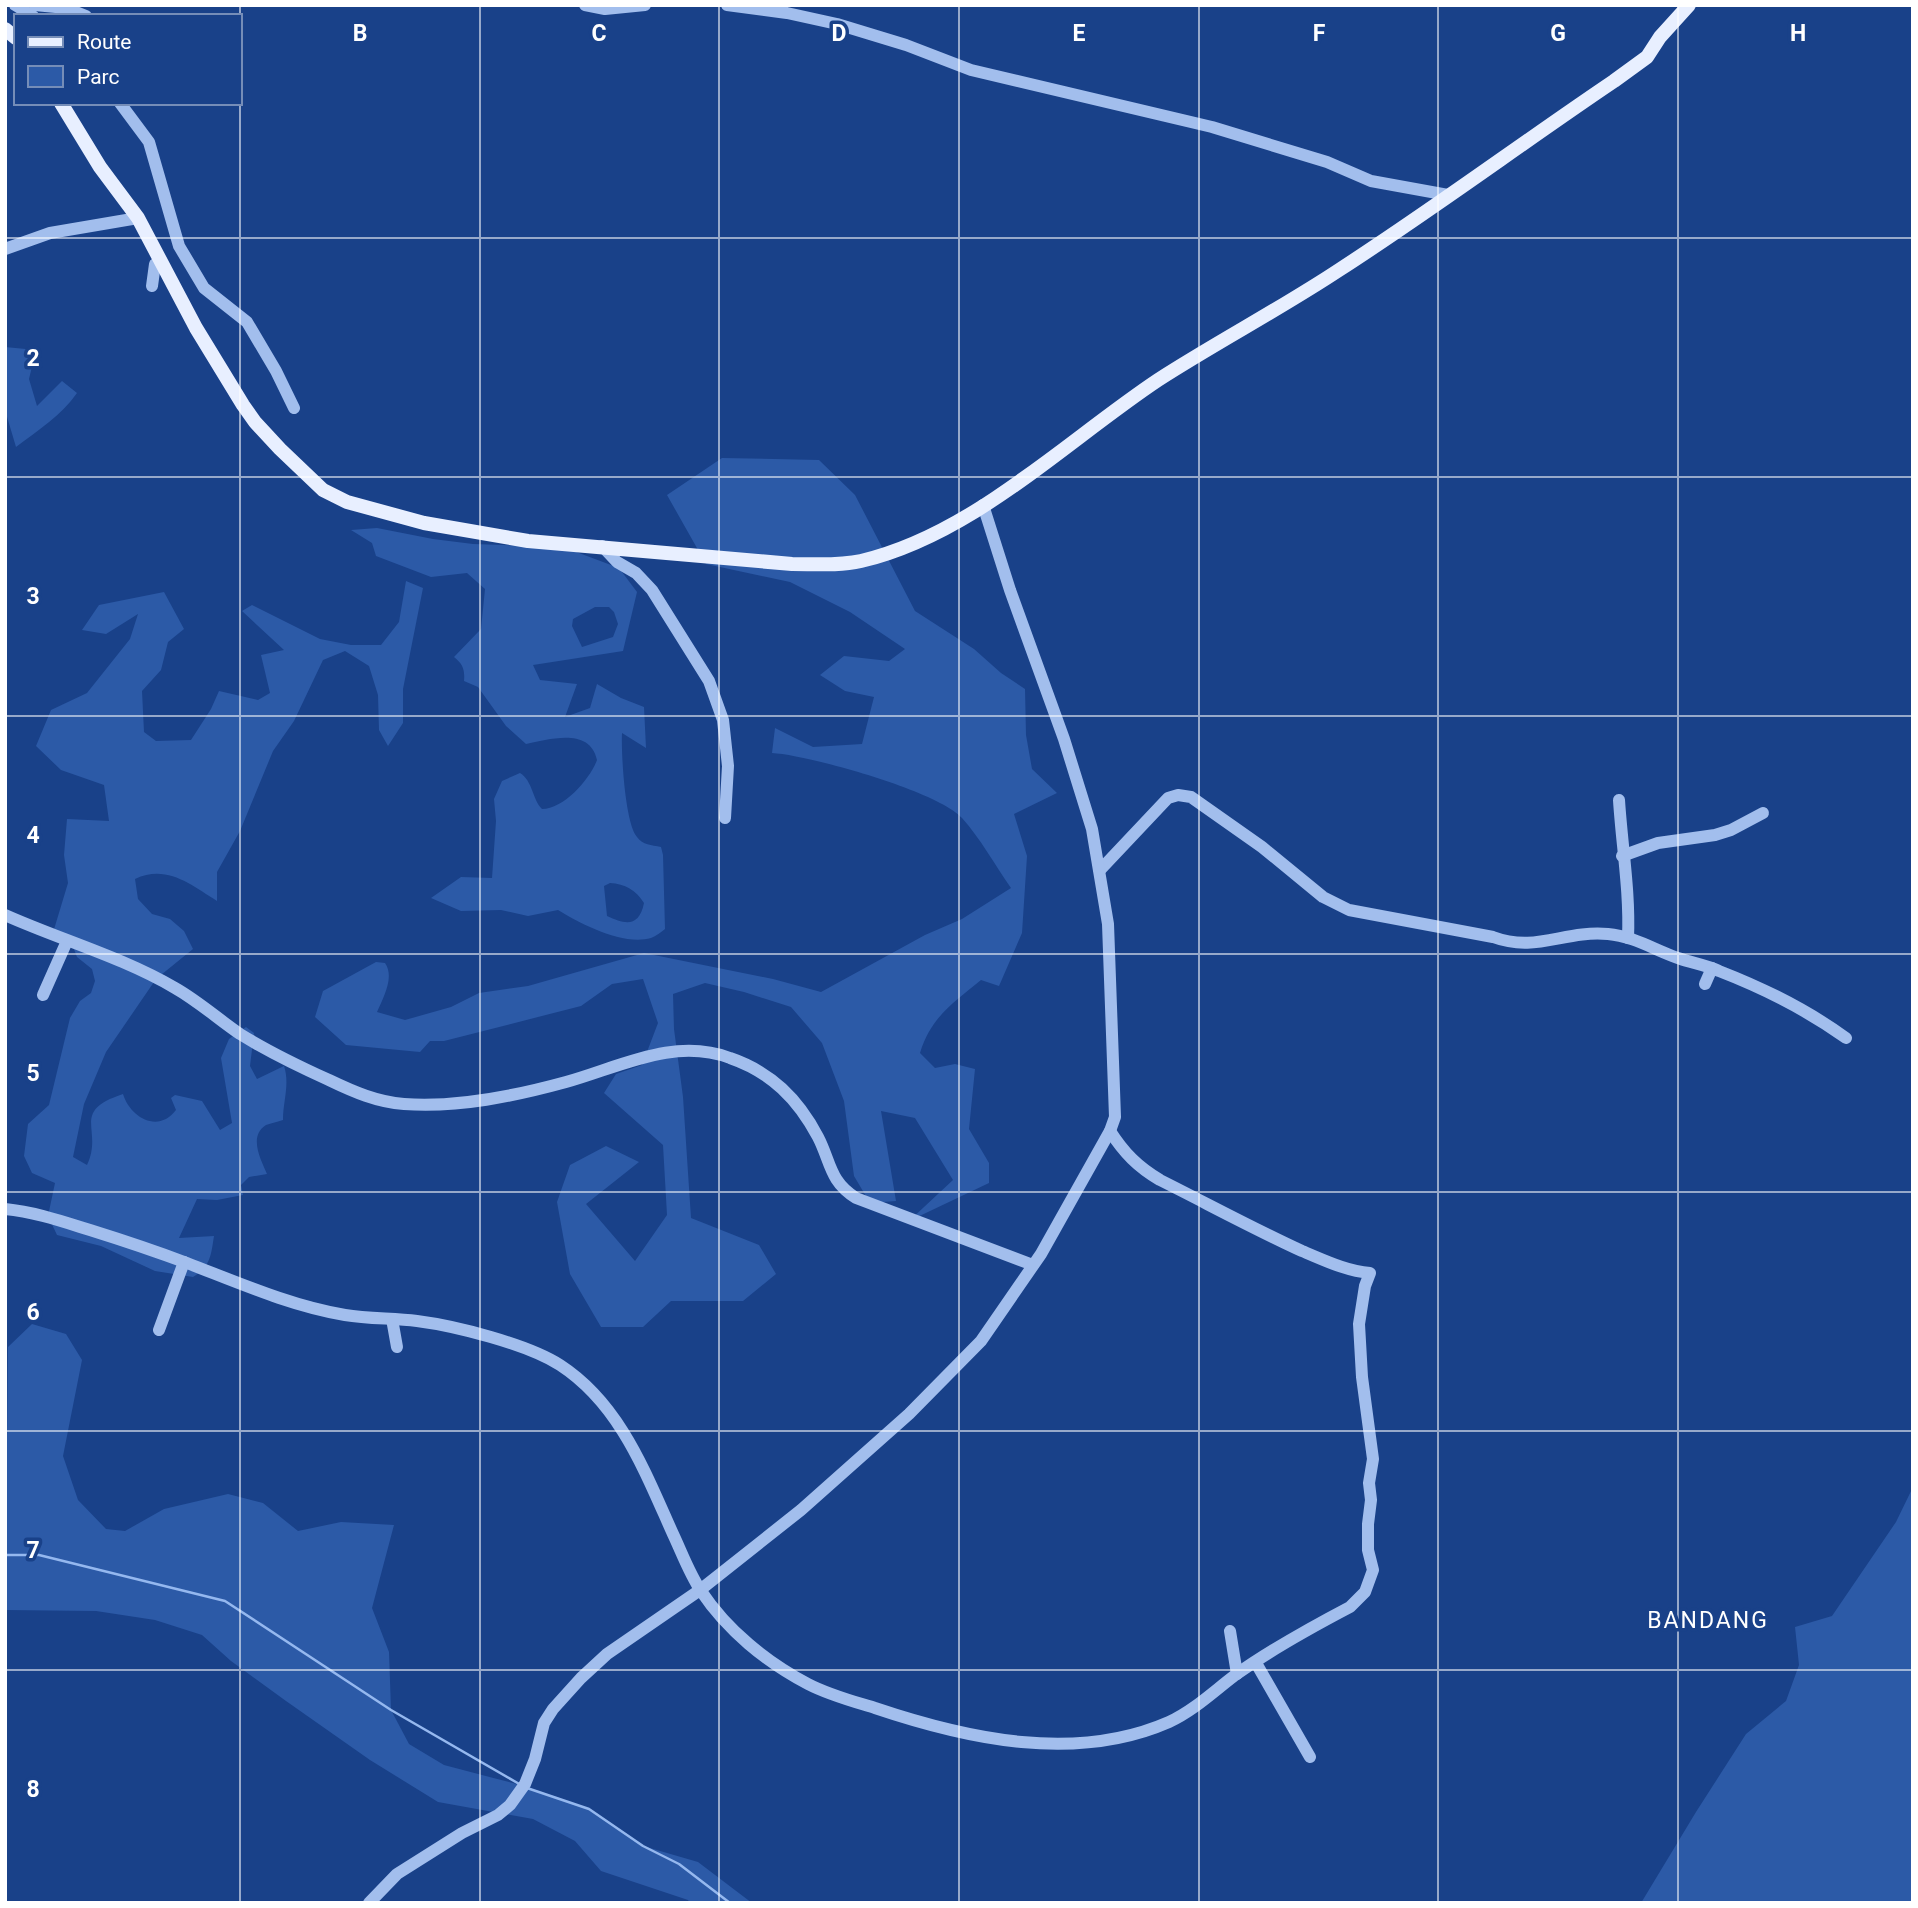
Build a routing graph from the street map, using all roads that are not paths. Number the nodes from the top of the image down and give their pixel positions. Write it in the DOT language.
graph roads {
  1 [pos="35,5"];
  2 [pos="585,5"];
  3 [pos="645,5"];
  4 [pos="727,5"];
  5 [pos="1689,5"];
  6 [pos="81,14"];
  7 [pos="62,105"];
  8 [pos="121,105"];
  9 [pos="1448,195"];
  10 [pos="138,218"];
  11 [pos="5,248"];
  12 [pos="161,261"];
  13 [pos="152,286"];
  14 [pos="294,408"];
  15 [pos="983,505"];
  16 [pos="602,546"];
  17 [pos="1619,800"];
  18 [pos="1763,813"];
  19 [pos="725,818"];
  20 [pos="1622,856"];
  21 [pos="1101,869"];
  22 [pos="5,915"];
  23 [pos="1628,938"];
  24 [pos="67,941"];
  25 [pos="1712,968"];
  26 [pos="1705,984"];
  27 [pos="43,995"];
  28 [pos="1846,1038"];
  29 [pos="1110,1131"];
  30 [pos="5,1209"];
  31 [pos="184,1262"];
  32 [pos="1033,1265"];
  33 [pos="392,1319"];
  34 [pos="159,1331"];
  35 [pos="397,1347"];
  36 [pos="700,1590"];
  37 [pos="1230,1631"];
  38 [pos="1256,1662"];
  39 [pos="1237,1674"];
  40 [pos="1310,1757"];
  41 [pos="369,1903"];
  1 -- 6 [label="street"];
  2 -- 3 [label="street"];
  4 -- 9 [label="street"];
  5 -- 9 [label="main road"];
  7 -- 10 [label="main road"];
  8 -- 14 [label="street"];
  9 -- 15 [label="main road"];
  10 -- 11 [label="street"];
  10 -- 12 [label="main road"];
  12 -- 13 [label="street"];
  12 -- 16 [label="main road"];
  15 -- 16 [label="main road"];
  15 -- 21 [label="street"];
  16 -- 19 [label="street"];
  17 -- 20 [label="street"];
  18 -- 20 [label="street"];
  20 -- 23 [label="street"];
  21 -- 23 [label="street"];
  21 -- 29 [label="street"];
  22 -- 24 [label="street"];
  23 -- 25 [label="street"];
  24 -- 27 [label="street"];
  24 -- 32 [label="street"];
  25 -- 26 [label="street"];
  25 -- 28 [label="street"];
  29 -- 32 [label="street"];
  29 -- 38 [label="street"];
  30 -- 31 [label="street"];
  31 -- 33 [label="street"];
  31 -- 34 [label="street"];
  32 -- 36 [label="street"];
  33 -- 35 [label="street"];
  33 -- 36 [label="street"];
  36 -- 39 [label="street"];
  36 -- 41 [label="street"];
  37 -- 39 [label="street"];
  38 -- 39 [label="street"];
  38 -- 40 [label="street"];
}
